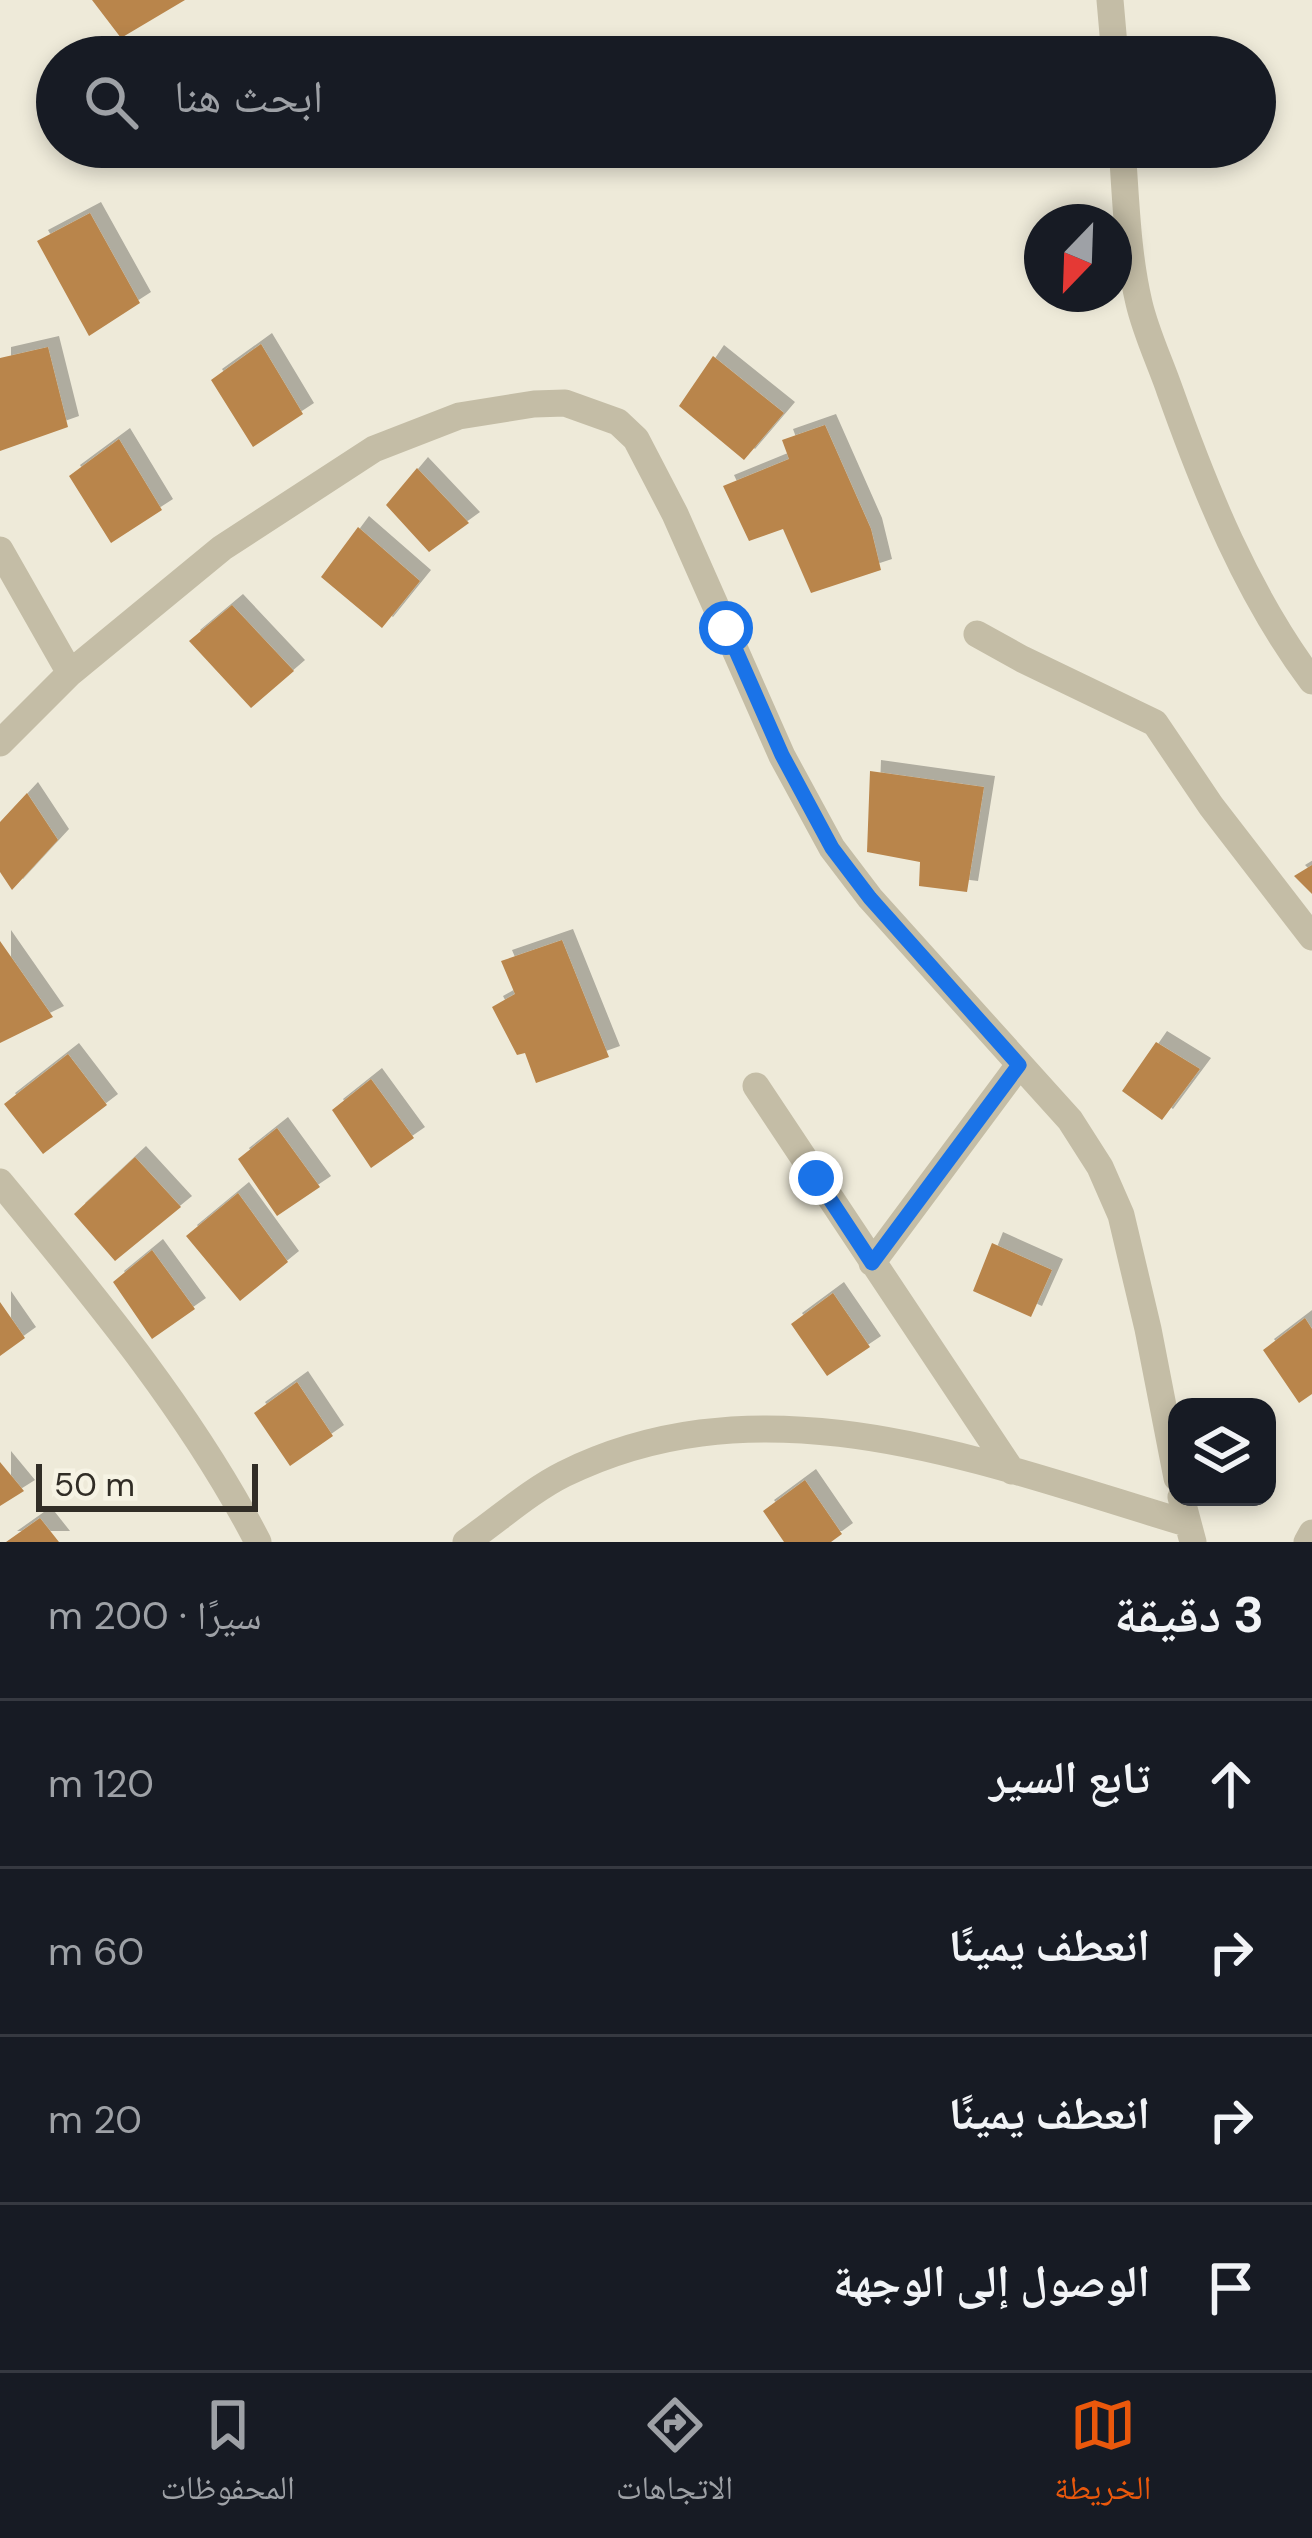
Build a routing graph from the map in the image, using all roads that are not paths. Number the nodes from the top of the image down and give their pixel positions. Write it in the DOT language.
graph roads {
  1 [pos="1110,0"];
  2 [pos="1113,36"];
  3 [pos="1123,168"];
  4 [pos="0,550"];
  5 [pos="977,634"];
  6 [pos="70,674"];
  7 [pos="1312,681"];
  8 [pos="0,743"];
  9 [pos="1312,937"];
  10 [pos="1019,1065"];
  11 [pos="756,1086"];
  12 [pos="0,1182"];
  13 [pos="872,1263"];
  14 [pos="1168,1432"];
  15 [pos="1012,1471"];
  16 [pos="1186,1521"];
  17 [pos="1312,1533"];
  18 [pos="258,1542"];
  19 [pos="466,1542"];
  20 [pos="1307,1542"];
  1 -- 2 [label="street"];
  3 -- 7 [label="street"];
  4 -- 6 [label="street"];
  5 -- 9 [label="street"];
  6 -- 8 [label="street"];
  6 -- 10 [label="street"];
  10 -- 13 [label="street"];
  10 -- 14 [label="street"];
  11 -- 13 [label="street"];
  12 -- 18 [label="street"];
  13 -- 15 [label="street"];
  15 -- 16 [label="street"];
  15 -- 19 [label="street"];
  17 -- 20 [label="street"];
}
